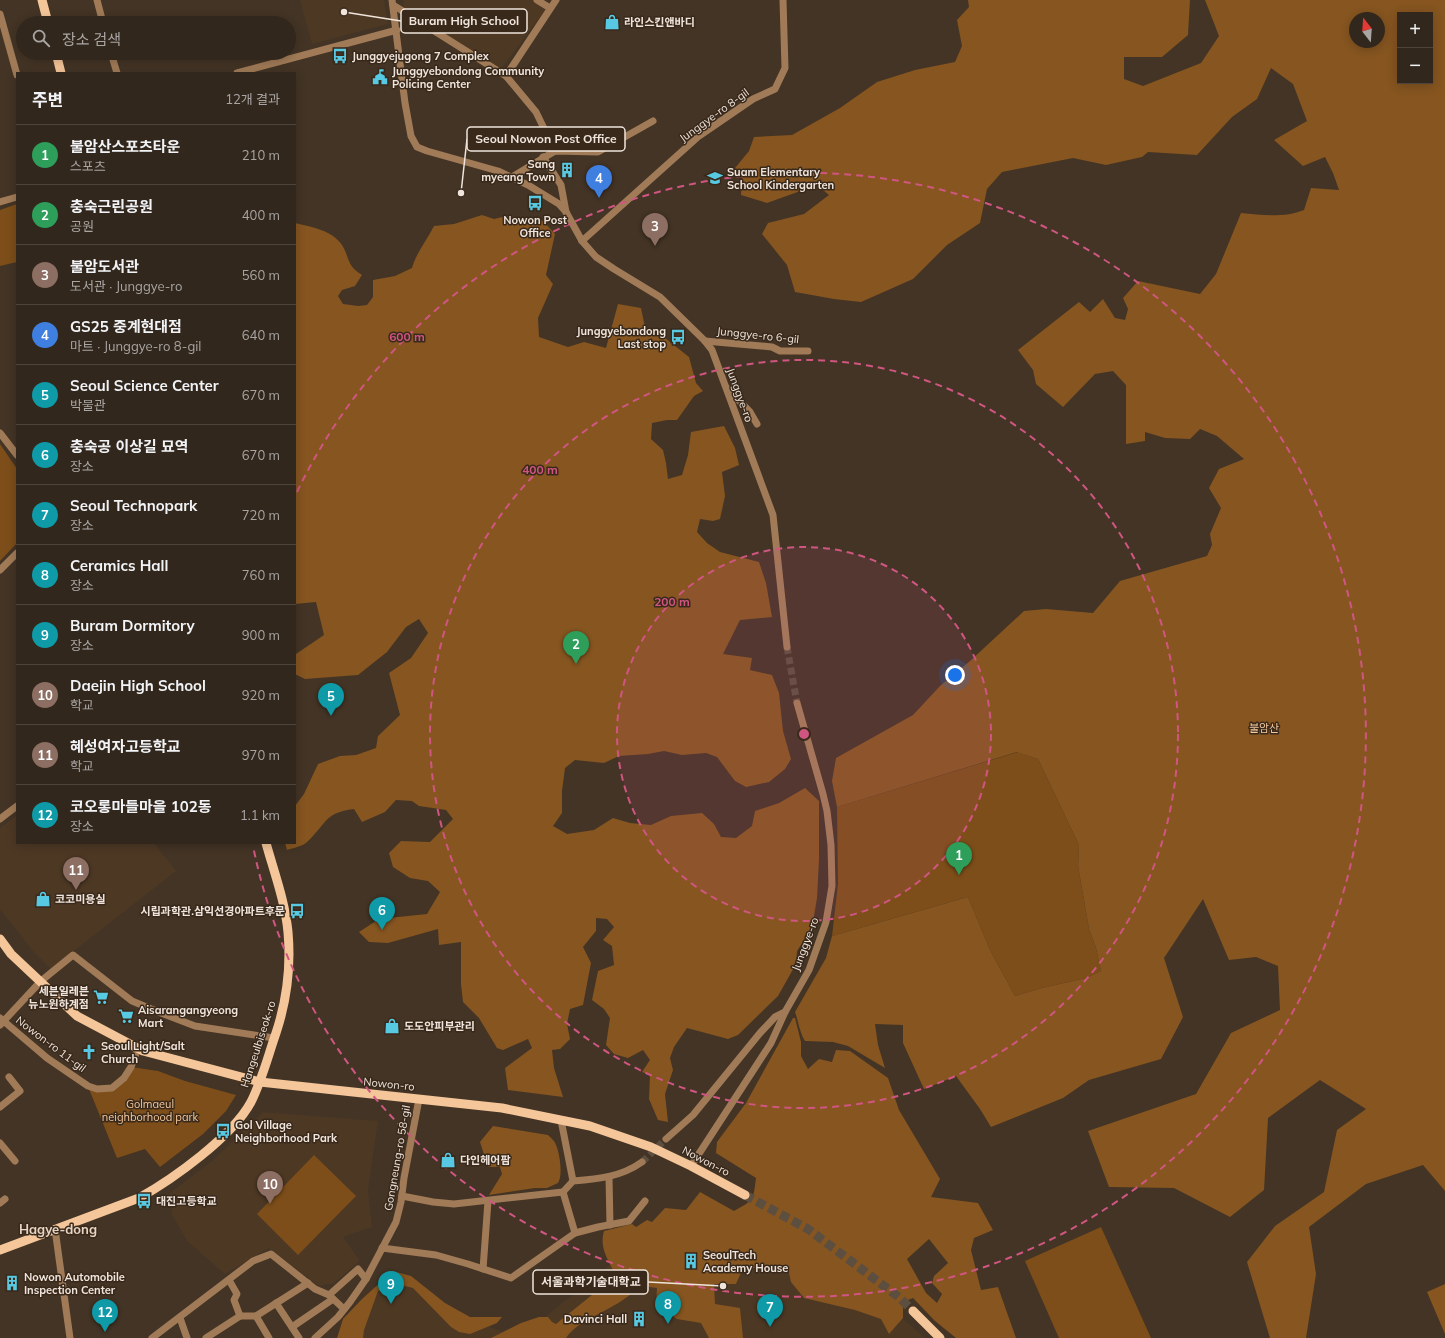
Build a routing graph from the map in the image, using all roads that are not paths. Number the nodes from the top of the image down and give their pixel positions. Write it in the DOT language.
graph roads {
  1 [pos="42,0"];
  2 [pos="97,0"];
  3 [pos="537,0"];
  4 [pos="556,0"];
  5 [pos="783,0"];
  6 [pos="392,3"];
  7 [pos="550,8"];
  8 [pos="0,14"];
  9 [pos="46,16"];
  10 [pos="101,16"];
  11 [pos="397,30"];
  12 [pos="296,57"];
  13 [pos="57,60"];
  14 [pos="113,60"];
  15 [pos="285,60"];
  16 [pos="16,72"];
  17 [pos="60,72"];
  18 [pos="117,72"];
  19 [pos="241,72"];
  20 [pos="506,76"];
  21 [pos="653,121"];
  22 [pos="555,151"];
  23 [pos="543,157"];
  24 [pos="512,177"];
  25 [pos="16,197"];
  26 [pos="0,202"];
  27 [pos="566,212"];
  28 [pos="582,241"];
  29 [pos="706,341"];
  30 [pos="808,351"];
  31 [pos="727,389"];
  32 [pos="757,424"];
  33 [pos="0,433"];
  34 [pos="16,454"];
  35 [pos="16,553"];
  36 [pos="0,570"];
  37 [pos="787,647"];
  38 [pos="797,703"];
  39 [pos="16,807"];
  40 [pos="0,818"];
  41 [pos="266,844"];
  42 [pos="0,939"];
  43 [pos="41,981"];
  44 [pos="785,1012"];
  45 [pos="1,1021"];
  46 [pos="274,1038"];
  47 [pos="138,1048"];
  48 [pos="9,1077"];
  49 [pos="260,1082"];
  50 [pos="419,1099"];
  51 [pos="0,1106"];
  52 [pos="561,1120"];
  53 [pos="666,1139"];
  54 [pos="0,1143"];
  55 [pos="15,1162"];
  56 [pos="642,1162"];
  57 [pos="691,1166"];
  58 [pos="610,1177"];
  59 [pos="573,1181"];
  60 [pos="563,1192"];
  61 [pos="745,1195"];
  62 [pos="402,1196"];
  63 [pos="488,1201"];
  64 [pos="644,1201"];
  65 [pos="610,1225"];
  66 [pos="55,1229"];
  67 [pos="575,1233"];
  68 [pos="382,1248"];
  69 [pos="0,1250"];
  70 [pos="483,1270"];
  71 [pos="366,1279"];
  72 [pos="229,1280"];
  73 [pos="308,1283"];
  74 [pos="331,1297"];
  75 [pos="276,1303"];
  76 [pos="344,1309"];
  77 [pos="913,1311"];
  78 [pos="240,1316"];
  79 [pos="256,1316"];
  80 [pos="180,1318"];
  81 [pos="292,1327"];
  82 [pos="210,1337"];
  83 [pos="70,1338"];
  84 [pos="152,1338"];
  85 [pos="187,1338"];
  86 [pos="269,1338"];
  87 [pos="299,1338"];
  88 [pos="315,1338"];
  89 [pos="940,1338"];
  1 -- 9 [label="main road"];
  2 -- 10 [label="street"];
  3 -- 7 [label="street"];
  4 -- 7 [label="street"];
  5 -- 28 [label="street, Junggye-ro 8-gil"];
  6 -- 11 [label="street, Junggye-ro"];
  6 -- 20 [label="street"];
  7 -- 20 [label="street"];
  8 -- 16 [label="street"];
  11 -- 12 [label="street"];
  11 -- 24 [label="street, Junggye-ro"];
  13 -- 17 [label="main road"];
  14 -- 18 [label="street"];
  15 -- 19 [label="street"];
  20 -- 22 [label="street"];
  21 -- 22 [label="street"];
  22 -- 23 [label="street"];
  23 -- 24 [label="street"];
  23 -- 27 [label="street, Junggye-ro"];
  24 -- 27 [label="street, Junggye-ro"];
  25 -- 26 [label="street"];
  27 -- 28 [label="street, Junggye-ro"];
  28 -- 29 [label="street, Junggye-ro"];
  29 -- 30 [label="street, Junggye-ro 6-gil"];
  29 -- 31 [label="street, Junggye-ro"];
  31 -- 32 [label="street"];
  31 -- 37 [label="street, Junggye-ro"];
  33 -- 34 [label="street"];
  35 -- 36 [label="street"];
  38 -- 44 [label="street, Junggye-ro"];
  39 -- 40 [label="street"];
  41 -- 46 [label="main road, Hangeulbiseok-ro"];
  42 -- 43 [label="main road, Nowon-ro"];
  43 -- 45 [label="street"];
  43 -- 46 [label="street"];
  43 -- 47 [label="main road, Nowon-ro"];
  44 -- 53 [label="street"];
  44 -- 57 [label="street, Junggye-ro"];
  45 -- 47 [label="street, Nowon-ro 11-gil"];
  46 -- 49 [label="main road, Hangeulbiseok-ro"];
  47 -- 49 [label="main road, Nowon-ro"];
  48 -- 51 [label="street"];
  49 -- 50 [label="main road, Nowon-ro"];
  49 -- 66 [label="main road, Hangeulbiseok-ro"];
  50 -- 52 [label="main road, Nowon-ro"];
  50 -- 62 [label="street, Gongneung-ro 58-gil"];
  52 -- 57 [label="main road, Nowon-ro"];
  52 -- 59 [label="street"];
  54 -- 55 [label="street"];
  56 -- 58 [label="street"];
  57 -- 61 [label="main road, Nowon-ro"];
  58 -- 59 [label="street"];
  58 -- 65 [label="street"];
  59 -- 60 [label="street"];
  60 -- 63 [label="street"];
  60 -- 67 [label="street"];
  62 -- 63 [label="street"];
  62 -- 68 [label="street, Gongneung-ro 58-gil"];
  63 -- 70 [label="street"];
  64 -- 65 [label="street"];
  65 -- 67 [label="street"];
  66 -- 69 [label="main road, Hangeulbiseok-ro"];
  66 -- 83 [label="street"];
  67 -- 70 [label="street"];
  68 -- 70 [label="street"];
  68 -- 71 [label="street, Gongneung-ro 58-gil"];
  71 -- 74 [label="street"];
  71 -- 76 [label="street, Gongneung-ro 58-gil"];
  72 -- 73 [label="street"];
  72 -- 78 [label="street"];
  72 -- 80 [label="street"];
  73 -- 74 [label="street"];
  73 -- 75 [label="street"];
  74 -- 76 [label="street"];
  74 -- 81 [label="street"];
  75 -- 79 [label="street"];
  75 -- 81 [label="street"];
  76 -- 88 [label="street, Gongneung-ro 58-gil"];
  77 -- 89 [label="main road"];
  78 -- 79 [label="street"];
  78 -- 82 [label="street"];
  79 -- 86 [label="street"];
  80 -- 84 [label="street"];
  80 -- 85 [label="street"];
  81 -- 87 [label="street"];
}
